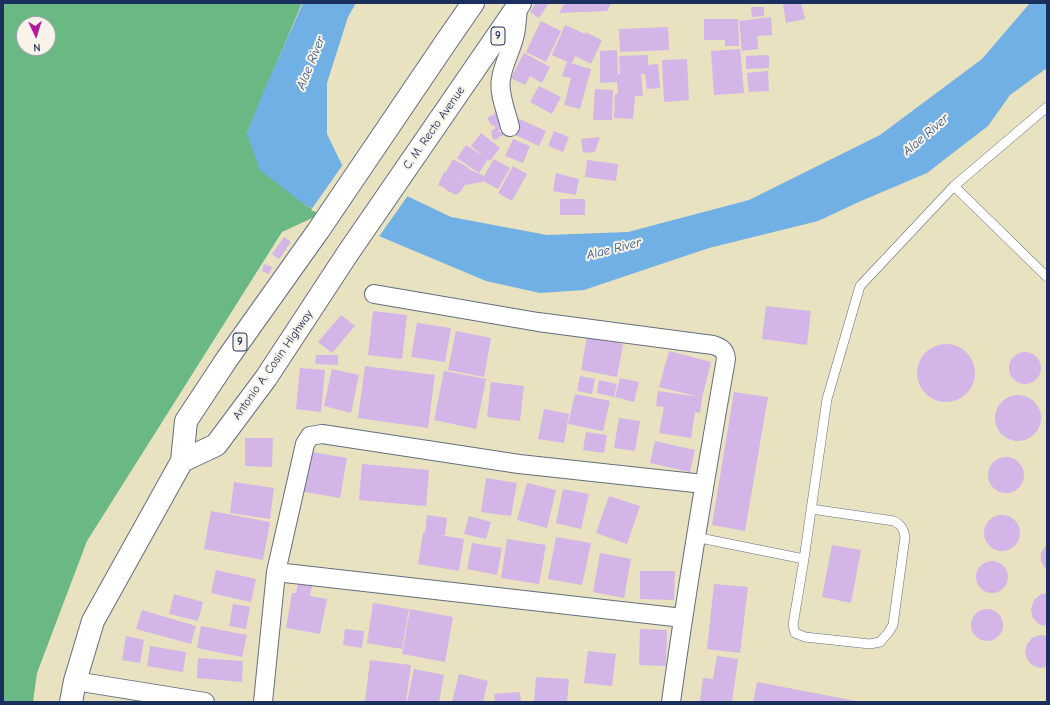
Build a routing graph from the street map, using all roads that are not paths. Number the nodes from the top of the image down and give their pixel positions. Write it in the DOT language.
graph roads {
  1 [pos="474,3"];
  2 [pos="519,5"];
  3 [pos="1047,106"];
  4 [pos="510,127"];
  5 [pos="954,186"];
  6 [pos="348,253"];
  7 [pos="1047,277"];
  8 [pos="374,294"];
  9 [pos="182,461"];
  10 [pos="704,484"];
  11 [pos="811,509"];
  12 [pos="695,537"];
  13 [pos="804,559"];
  14 [pos="276,572"];
  15 [pos="683,618"];
  16 [pos="75,681"];
  17 [pos="71,702"];
  18 [pos="205,702"];
  19 [pos="263,702"];
  20 [pos="672,702"];
  1 -- 9 [label="highway, 9"];
  2 -- 4 [label="street"];
  2 -- 6 [label="highway, C. M. Recto Avenue / 9"];
  3 -- 5 [label="lane"];
  5 -- 7 [label="lane"];
  5 -- 11 [label="lane"];
  6 -- 9 [label="highway, Antonio A. Cosin Highway / 9"];
  8 -- 10 [label="street"];
  9 -- 16 [label="highway, 9"];
  10 -- 12 [label="street"];
  10 -- 14 [label="street"];
  11 -- 13 [label="lane"];
  11 -- 13 [label="lane"];
  12 -- 13 [label="lane"];
  12 -- 15 [label="street"];
  14 -- 15 [label="street"];
  14 -- 19 [label="street"];
  15 -- 20 [label="street"];
  16 -- 17 [label="highway, 9"];
  16 -- 18 [label="street"];
}
